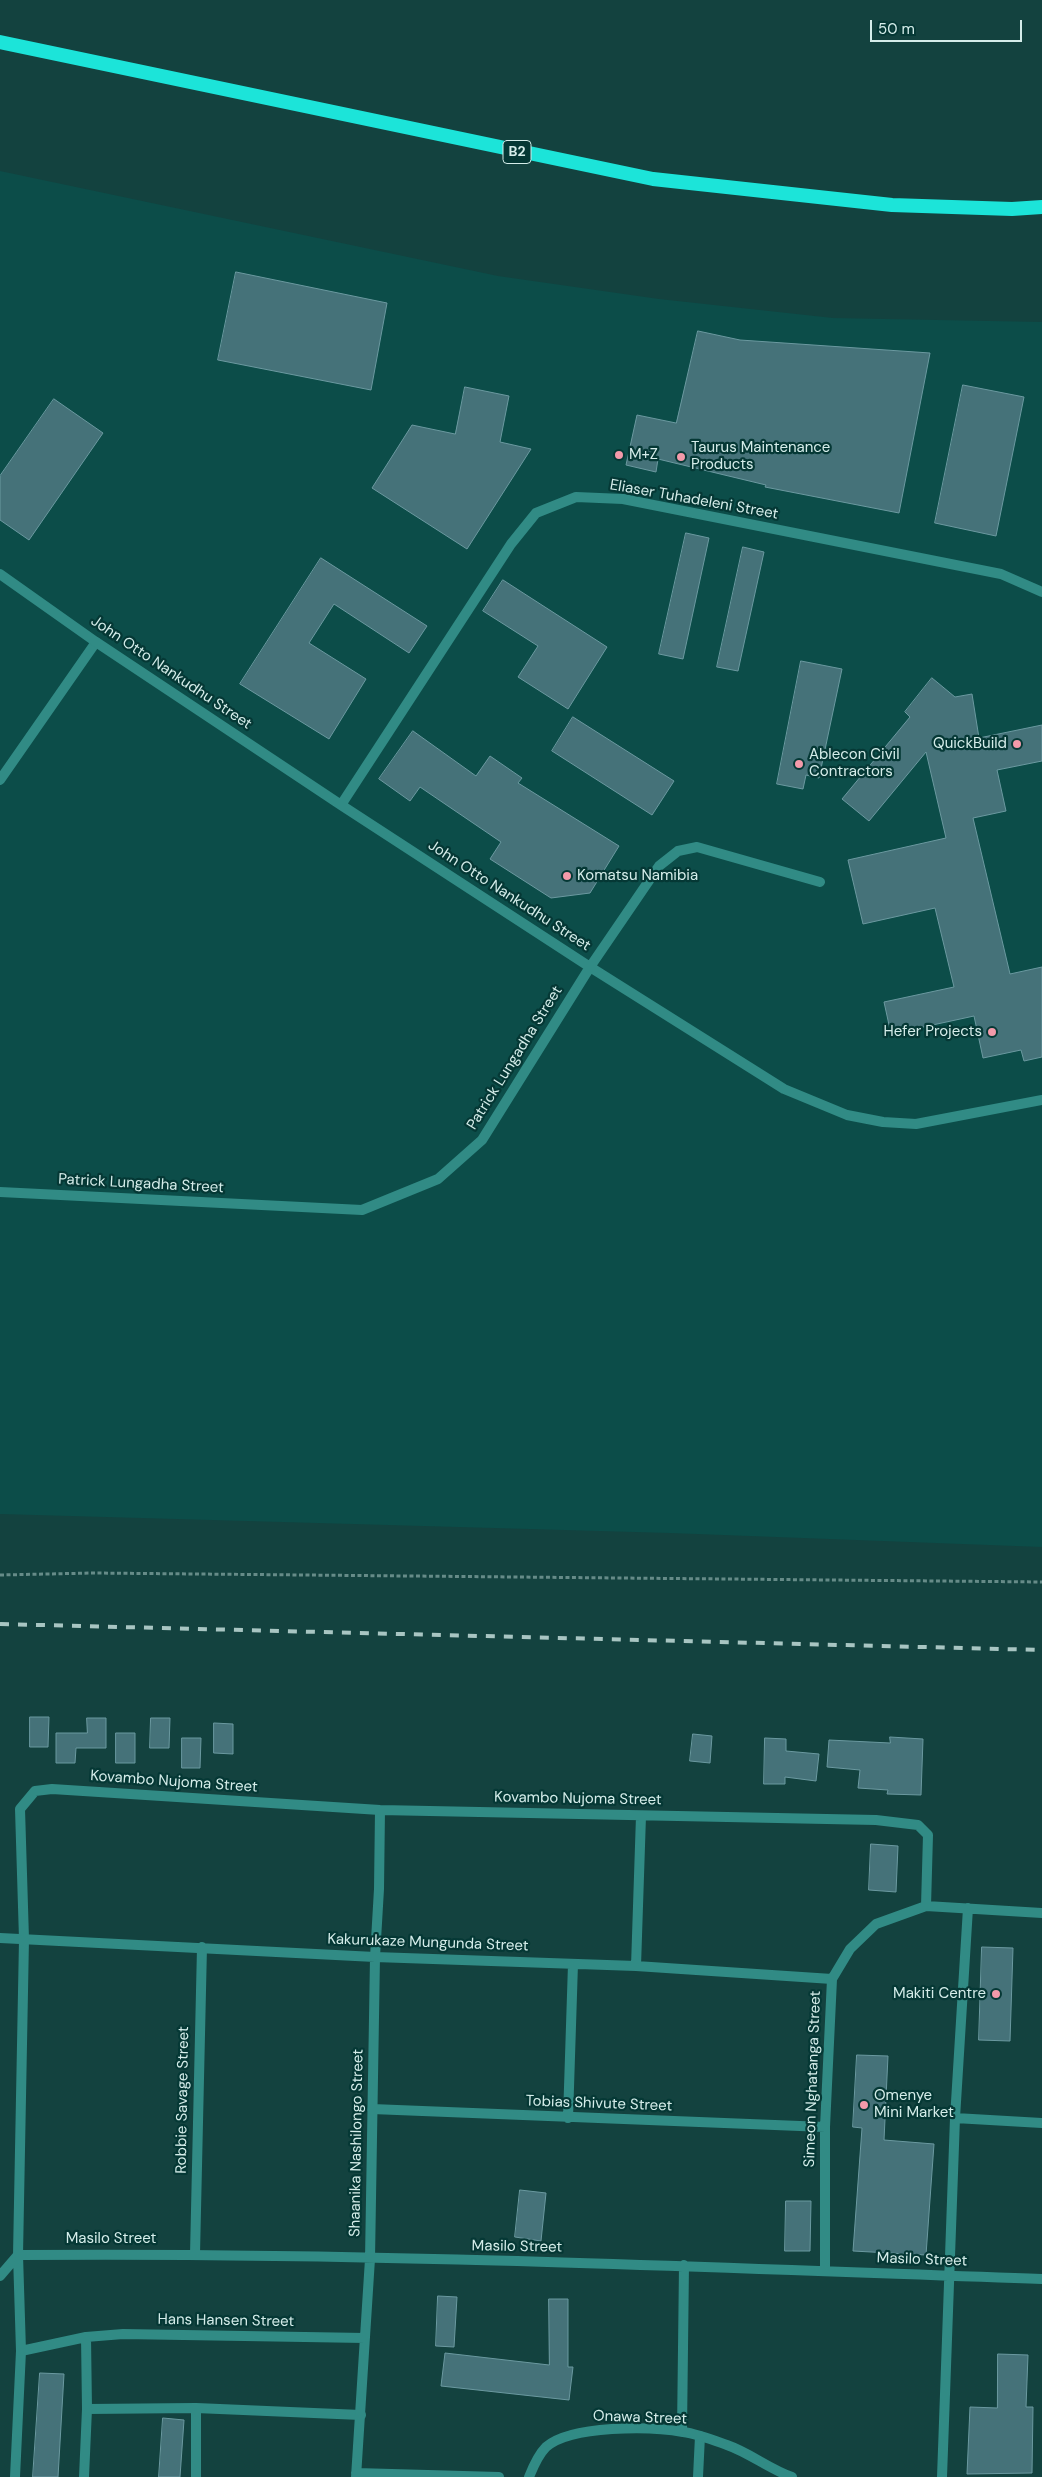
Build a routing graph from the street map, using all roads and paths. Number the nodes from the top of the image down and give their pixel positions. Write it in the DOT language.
graph roads {
  1 [pos="0,42"];
  2 [pos="1042,207"];
  3 [pos="0,574"];
  4 [pos="1042,592"];
  5 [pos="96,642"];
  6 [pos="0,780"];
  7 [pos="341,805"];
  8 [pos="820,882"];
  9 [pos="590,967"];
  10 [pos="1042,1100"];
  11 [pos="0,1192"];
  12 [pos="0,1575"];
  13 [pos="1042,1582"];
  14 [pos="380,1810"];
  15 [pos="640,1816"];
  16 [pos="926,1906"];
  17 [pos="968,1908"];
  18 [pos="1042,1913"];
  19 [pos="0,1938"];
  20 [pos="24,1939"];
  21 [pos="202,1947"];
  22 [pos="375,1957"];
  23 [pos="574,1964"];
  24 [pos="636,1966"];
  25 [pos="832,1978"];
  26 [pos="372,2109"];
  27 [pos="568,2118"];
  28 [pos="955,2118"];
  29 [pos="1042,2123"];
  30 [pos="824,2127"];
  31 [pos="194,2254"];
  32 [pos="18,2255"];
  33 [pos="370,2259"];
  34 [pos="684,2265"];
  35 [pos="825,2271"];
  36 [pos="0,2276"];
  37 [pos="948,2276"];
  38 [pos="1042,2279"];
  39 [pos="86,2336"];
  40 [pos="365,2338"];
  41 [pos="21,2351"];
  42 [pos="196,2408"];
  43 [pos="87,2409"];
  44 [pos="361,2415"];
  45 [pos="682,2431"];
  46 [pos="700,2436"];
  47 [pos="778,2474"];
  48 [pos="356,2475"];
  49 [pos="15,2477"];
  50 [pos="84,2477"];
  51 [pos="196,2477"];
  52 [pos="499,2477"];
  53 [pos="529,2477"];
  54 [pos="698,2477"];
  55 [pos="792,2477"];
  56 [pos="942,2477"];
  1 -- 2 [label="highway, B2"];
  3 -- 5 [label="street, John Otto Nankudhu Street"];
  4 -- 7 [label="street, Eliaser Tuhadeleni Street"];
  5 -- 6 [label="street"];
  5 -- 7 [label="street, John Otto Nankudhu Street"];
  7 -- 9 [label="street, John Otto Nankudhu Street"];
  8 -- 9 [label="street, Patrick Lungadha Street"];
  9 -- 10 [label="street, John Otto Nankudhu Street"];
  9 -- 11 [label="street, Patrick Lungadha Street"];
  12 -- 13 [label="path"];
  14 -- 15 [label="street, Kovambo Nujoma Street"];
  14 -- 20 [label="street, Kovambo Nujoma Street"];
  14 -- 22 [label="street, Shaanika Nashilongo Street"];
  15 -- 16 [label="street, Kovambo Nujoma Street"];
  15 -- 24 [label="street"];
  16 -- 17 [label="street, Simeon Nghatanga Street"];
  16 -- 25 [label="street, Simeon Nghatanga Street"];
  17 -- 18 [label="street, Simeon Nghatanga Street"];
  17 -- 28 [label="street"];
  19 -- 20 [label="street, Kakurukaze Mungunda Street"];
  20 -- 21 [label="street, Kakurukaze Mungunda Street"];
  20 -- 32 [label="street, Kovambo Nujoma Street"];
  21 -- 22 [label="street, Kakurukaze Mungunda Street"];
  21 -- 31 [label="street, Robbie Savage Street"];
  22 -- 23 [label="street, Kakurukaze Mungunda Street"];
  22 -- 26 [label="street, Shaanika Nashilongo Street"];
  23 -- 24 [label="street, Kakurukaze Mungunda Street"];
  23 -- 27 [label="street"];
  24 -- 25 [label="street, Kakurukaze Mungunda Street"];
  25 -- 30 [label="street, Simeon Nghatanga Street"];
  26 -- 27 [label="street, Tobias Shivute Street"];
  26 -- 33 [label="street, Shaanika Nashilongo Street"];
  27 -- 30 [label="street, Tobias Shivute Street"];
  28 -- 29 [label="street"];
  28 -- 37 [label="street"];
  30 -- 35 [label="street, Simeon Nghatanga Street"];
  31 -- 32 [label="street, Masilo Street"];
  31 -- 33 [label="street, Masilo Street"];
  32 -- 36 [label="street"];
  32 -- 41 [label="street, Kovambo Nujoma Street"];
  33 -- 34 [label="street, Masilo Street"];
  33 -- 40 [label="street, Shaanika Nashilongo Street"];
  34 -- 35 [label="street, Masilo Street"];
  34 -- 45 [label="street"];
  35 -- 37 [label="street, Masilo Street"];
  37 -- 38 [label="street, Masilo Street"];
  37 -- 56 [label="street"];
  39 -- 40 [label="street, Hans Hansen Street"];
  39 -- 41 [label="street, Hans Hansen Street"];
  39 -- 43 [label="street"];
  40 -- 44 [label="street, Shaanika Nashilongo Street"];
  41 -- 49 [label="street, Kovambo Nujoma Street"];
  42 -- 43 [label="street"];
  42 -- 44 [label="street"];
  42 -- 51 [label="street"];
  43 -- 50 [label="street"];
  44 -- 48 [label="street, Shaanika Nashilongo Street"];
  45 -- 46 [label="street, Onawa Street"];
  45 -- 53 [label="street, Onawa Street"];
  46 -- 47 [label="street, Onawa Street"];
  46 -- 54 [label="street"];
  47 -- 55 [label="street, Onawa Street"];
  48 -- 52 [label="street"];
}
